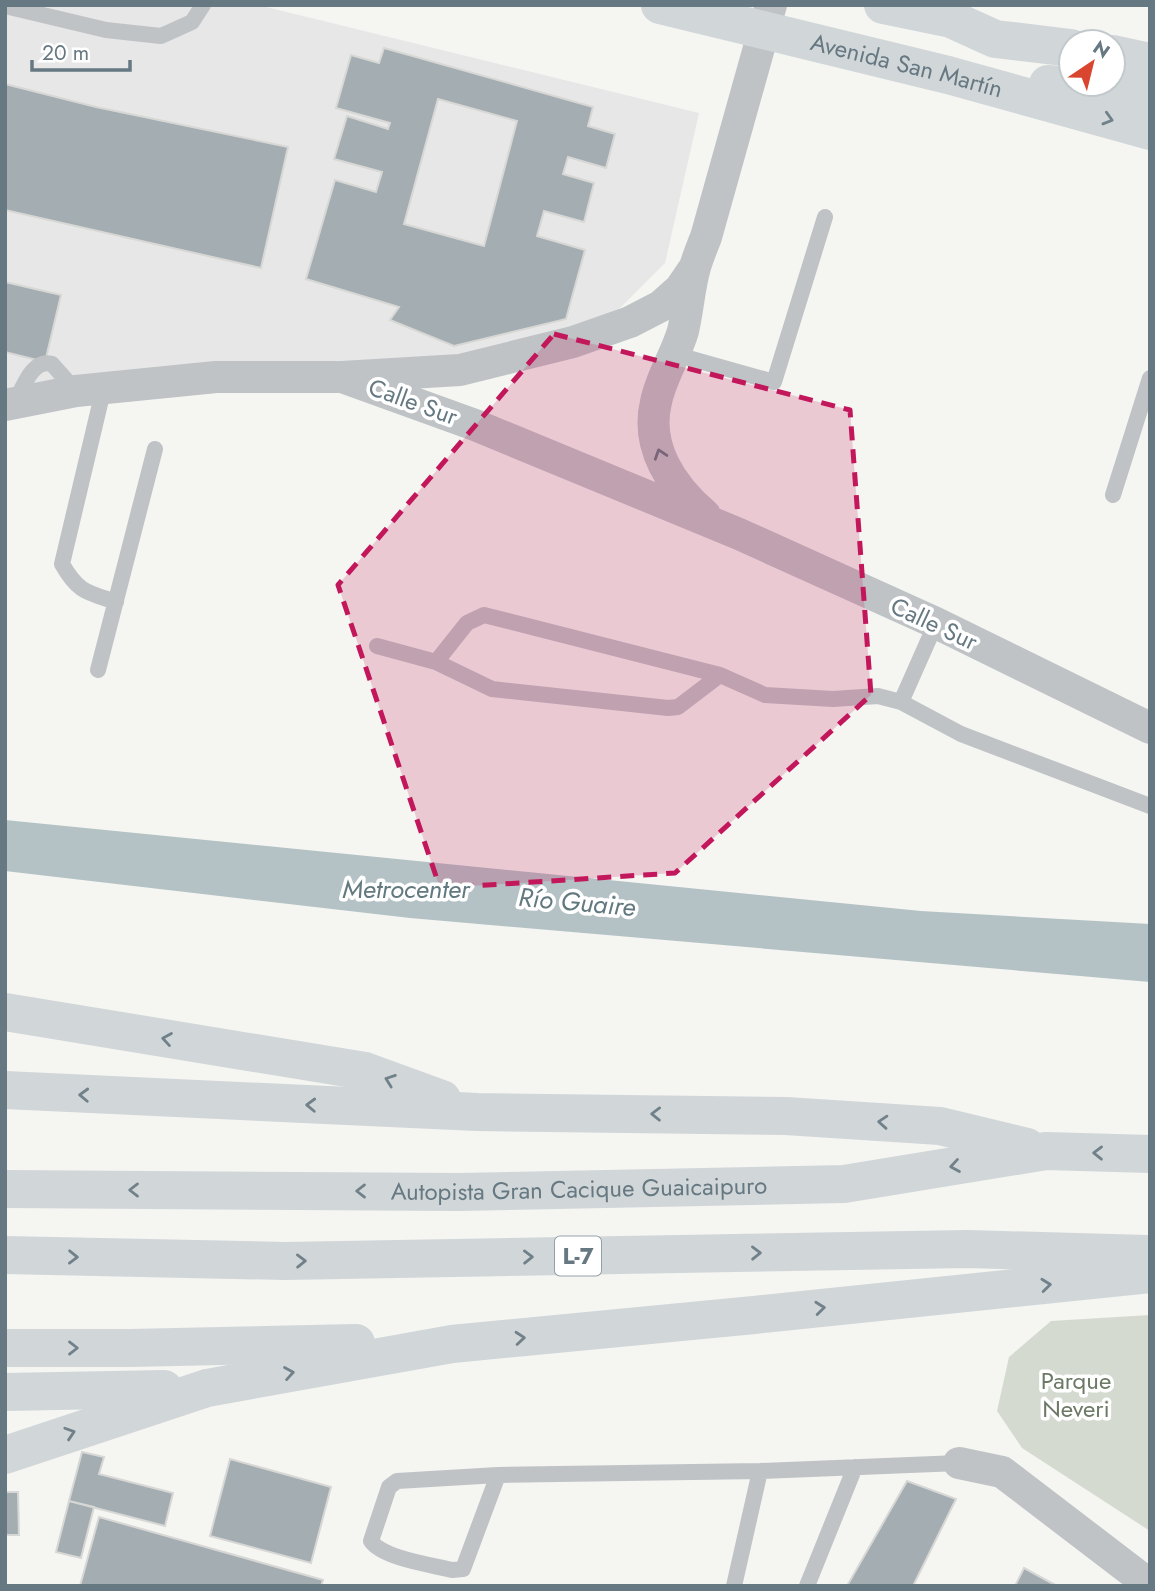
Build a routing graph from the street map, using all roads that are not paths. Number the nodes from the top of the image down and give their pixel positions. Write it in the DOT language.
graph roads {
  1 [pos="203,5"];
  2 [pos="660,5"];
  3 [pos="883,5"];
  4 [pos="5,6"];
  5 [pos="953,12"];
  6 [pos="768,17"];
  7 [pos="995,39"];
  8 [pos="1057,46"];
  9 [pos="1127,57"];
  10 [pos="1150,62"];
  11 [pos="1057,63"];
  12 [pos="948,75"];
  13 [pos="1129,91"];
  14 [pos="1150,131"];
  15 [pos="825,216"];
  16 [pos="695,267"];
  17 [pos="674,354"];
  18 [pos="342,377"];
  19 [pos="1150,378"];
  20 [pos="90,389"];
  21 [pos="10,404"];
  22 [pos="155,449"];
  23 [pos="1113,495"];
  24 [pos="716,525"];
  25 [pos="116,602"];
  26 [pos="936,624"];
  27 [pos="377,646"];
  28 [pos="436,662"];
  29 [pos="98,670"];
  30 [pos="720,675"];
  31 [pos="901,702"];
  32 [pos="1150,728"];
  33 [pos="1150,806"];
  34 [pos="5,1012"];
  35 [pos="5,1090"];
  36 [pos="477,1112"];
  37 [pos="1046,1152"];
  38 [pos="1150,1154"];
  39 [pos="5,1189"];
  40 [pos="1150,1254"];
  41 [pos="5,1255"];
  42 [pos="1150,1274"];
  43 [pos="452,1344"];
  44 [pos="5,1348"];
  45 [pos="207,1388"];
  46 [pos="5,1392"];
  47 [pos="5,1455"];
  48 [pos="959,1463"];
  49 [pos="855,1467"];
  50 [pos="760,1471"];
  51 [pos="498,1475"];
  52 [pos="1150,1585"];
  53 [pos="734,1586"];
  54 [pos="807,1586"];
  1 -- 4 [label="lane"];
  2 -- 6 [label="main road, Avenida San Martín"];
  3 -- 5 [label="main road, Avenida San Martín"];
  5 -- 7 [label="main road, Avenida San Martín"];
  6 -- 12 [label="main road, Avenida San Martín"];
  6 -- 16 [label="street, Calle Sur"];
  7 -- 8 [label="main road, Avenida San Martín"];
  7 -- 11 [label="main road"];
  9 -- 10 [label="main road"];
  12 -- 13 [label="main road"];
  12 -- 14 [label="main road, Avenida San Martín, one-way"];
  15 -- 17 [label="lane"];
  16 -- 17 [label="street, Calle Sur"];
  16 -- 18 [label="street, Calle Sur"];
  24 -- 17 [label="street, Calle Sur, one-way"];
  18 -- 20 [label="street, Calle Sur"];
  18 -- 24 [label="street, Calle Sur"];
  19 -- 23 [label="lane"];
  20 -- 21 [label="street, Calle Sur"];
  20 -- 25 [label="lane"];
  22 -- 25 [label="lane"];
  24 -- 26 [label="street, Calle Sur"];
  25 -- 29 [label="lane"];
  26 -- 31 [label="lane"];
  26 -- 32 [label="street, Calle Sur"];
  27 -- 28 [label="lane"];
  28 -- 30 [label="lane"];
  28 -- 30 [label="lane"];
  30 -- 31 [label="lane"];
  31 -- 33 [label="lane"];
  36 -- 34 [label="main road, one-way"];
  36 -- 35 [label="main road, one-way"];
  37 -- 36 [label="main road, one-way"];
  38 -- 37 [label="main road, Autopista Gran Cacique Guaicaipuro, one-way"];
  37 -- 39 [label="main road, Autopista Gran Cacique Guaicaipuro, one-way"];
  41 -- 40 [label="main road, L-7, one-way"];
  43 -- 42 [label="main road, one-way"];
  44 -- 43 [label="main road, one-way"];
  45 -- 43 [label="main road, one-way"];
  45 -- 46 [label="main road"];
  47 -- 45 [label="main road, one-way"];
  48 -- 49 [label="lane"];
  48 -- 52 [label="street"];
  49 -- 50 [label="lane"];
  49 -- 54 [label="lane"];
  50 -- 51 [label="lane"];
  50 -- 53 [label="lane"];
  51 -- 51 [label="lane"];
}
